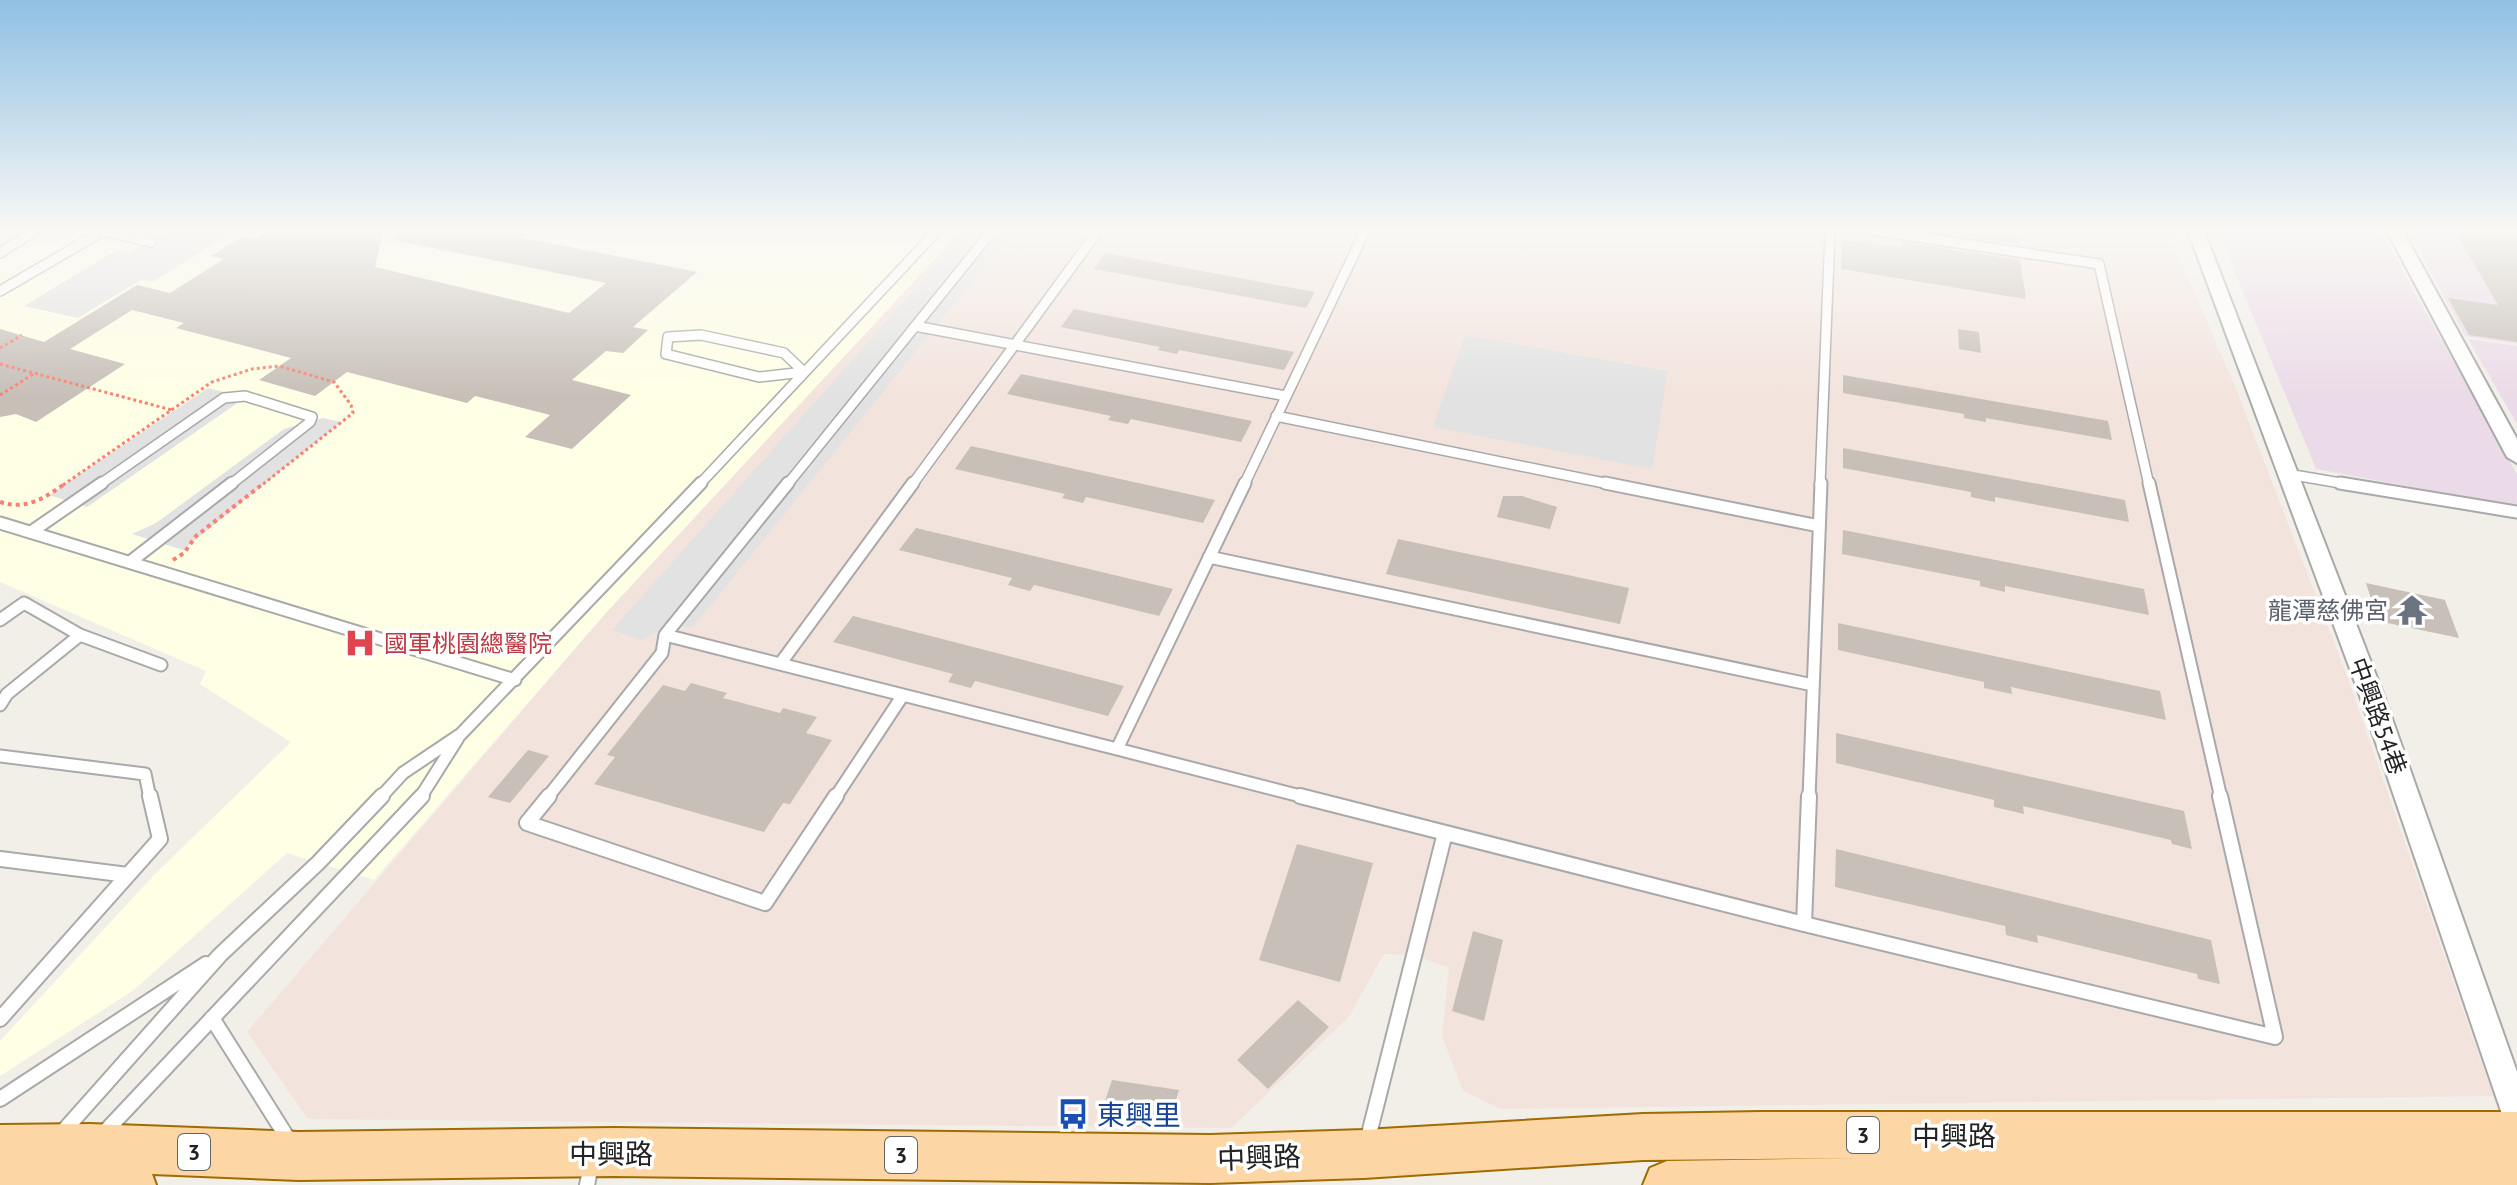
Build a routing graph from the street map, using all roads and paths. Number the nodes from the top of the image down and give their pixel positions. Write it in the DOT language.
graph roads {
  1 [pos="885,286"];
  2 [pos="947,286"];
  3 [pos="1058,286"];
  4 [pos="1339,286"];
  5 [pos="1828,286"];
  6 [pos="2104,286"];
  7 [pos="2217,286"];
  8 [pos="2425,286"];
  9 [pos="915,326"];
  10 [pos="22,335"];
  11 [pos="1014,346"];
  12 [pos="0,348"];
  13 [pos="0,364"];
  14 [pos="279,366"];
  15 [pos="804,372"];
  16 [pos="35,373"];
  17 [pos="0,395"];
  18 [pos="1286,396"];
  19 [pos="172,410"];
  20 [pos="1276,416"];
  21 [pos="2517,457"];
  22 [pos="2288,474"];
  23 [pos="0,502"];
  24 [pos="2517,512"];
  25 [pos="0,523"];
  26 [pos="1819,526"];
  27 [pos="31,532"];
  28 [pos="1209,557"];
  29 [pos="130,562"];
  30 [pos="0,620"];
  31 [pos="80,635"];
  32 [pos="665,635"];
  33 [pos="780,664"];
  34 [pos="161,665"];
  35 [pos="515,680"];
  36 [pos="1813,685"];
  37 [pos="903,695"];
  38 [pos="0,705"];
  39 [pos="461,734"];
  40 [pos="1117,749"];
  41 [pos="0,756"];
  42 [pos="1445,833"];
  43 [pos="0,859"];
  44 [pos="128,875"];
  45 [pos="1804,924"];
  46 [pos="220,955"];
  47 [pos="212,1018"];
  48 [pos="0,1019"];
  49 [pos="0,1099"];
  50 [pos="2517,1114"];
  51 [pos="2517,1135"];
  52 [pos="0,1149"];
  53 [pos="299,1156"];
  54 [pos="58,1162"];
  55 [pos="1361,1164"];
  56 [pos="590,1169"];
  57 [pos="1674,1169"];
  58 [pos="2517,1174"];
  59 [pos="0,1181"];
  60 [pos="132,1185"];
  1 -- 15 [label="lane"];
  2 -- 9 [label="lane"];
  3 -- 11 [label="lane"];
  4 -- 18 [label="lane"];
  5 -- 26 [label="lane"];
  6 -- 45 [label="lane"];
  7 -- 22 [label="street, 中興路54巷"];
  8 -- 21 [label="street"];
  9 -- 11 [label="lane"];
  9 -- 32 [label="lane"];
  10 -- 12 [label="path"];
  11 -- 18 [label="lane"];
  11 -- 33 [label="lane"];
  13 -- 16 [label="path"];
  14 -- 19 [label="path"];
  15 -- 15 [label="lane"];
  15 -- 35 [label="lane"];
  16 -- 17 [label="path"];
  16 -- 19 [label="path"];
  18 -- 20 [label="lane"];
  19 -- 23 [label="path"];
  20 -- 26 [label="lane"];
  20 -- 28 [label="lane"];
  22 -- 24 [label="lane"];
  22 -- 50 [label="street, 中興路54巷"];
  25 -- 27 [label="lane"];
  26 -- 36 [label="lane"];
  27 -- 29 [label="lane"];
  27 -- 29 [label="lane"];
  28 -- 36 [label="lane"];
  28 -- 40 [label="lane"];
  29 -- 35 [label="lane"];
  30 -- 31 [label="lane"];
  31 -- 34 [label="lane"];
  31 -- 38 [label="lane"];
  32 -- 33 [label="lane"];
  32 -- 37 [label="lane"];
  33 -- 37 [label="lane"];
  35 -- 39 [label="lane"];
  36 -- 45 [label="lane"];
  37 -- 40 [label="lane"];
  39 -- 46 [label="lane"];
  39 -- 47 [label="lane"];
  40 -- 42 [label="lane"];
  41 -- 44 [label="lane"];
  42 -- 45 [label="lane"];
  42 -- 55 [label="lane"];
  43 -- 44 [label="lane"];
  44 -- 48 [label="lane"];
  46 -- 49 [label="lane"];
  46 -- 54 [label="lane"];
  47 -- 53 [label="lane"];
  47 -- 54 [label="lane"];
  51 -- 57 [label="main road, 中興路 / 3"];
  52 -- 54 [label="main road, 中興路 / 3"];
  53 -- 54 [label="main road, 中興路 / 3"];
  53 -- 56 [label="main road, 中興路 / 3"];
  54 -- 59 [label="main road, 中興路 / 3"];
  54 -- 60 [label="main road, 中興路 / 3"];
  55 -- 56 [label="main road, 中興路 / 3"];
  55 -- 57 [label="main road, 中興路 / 3"];
  57 -- 58 [label="main road, 中興路 / 3"];
}
